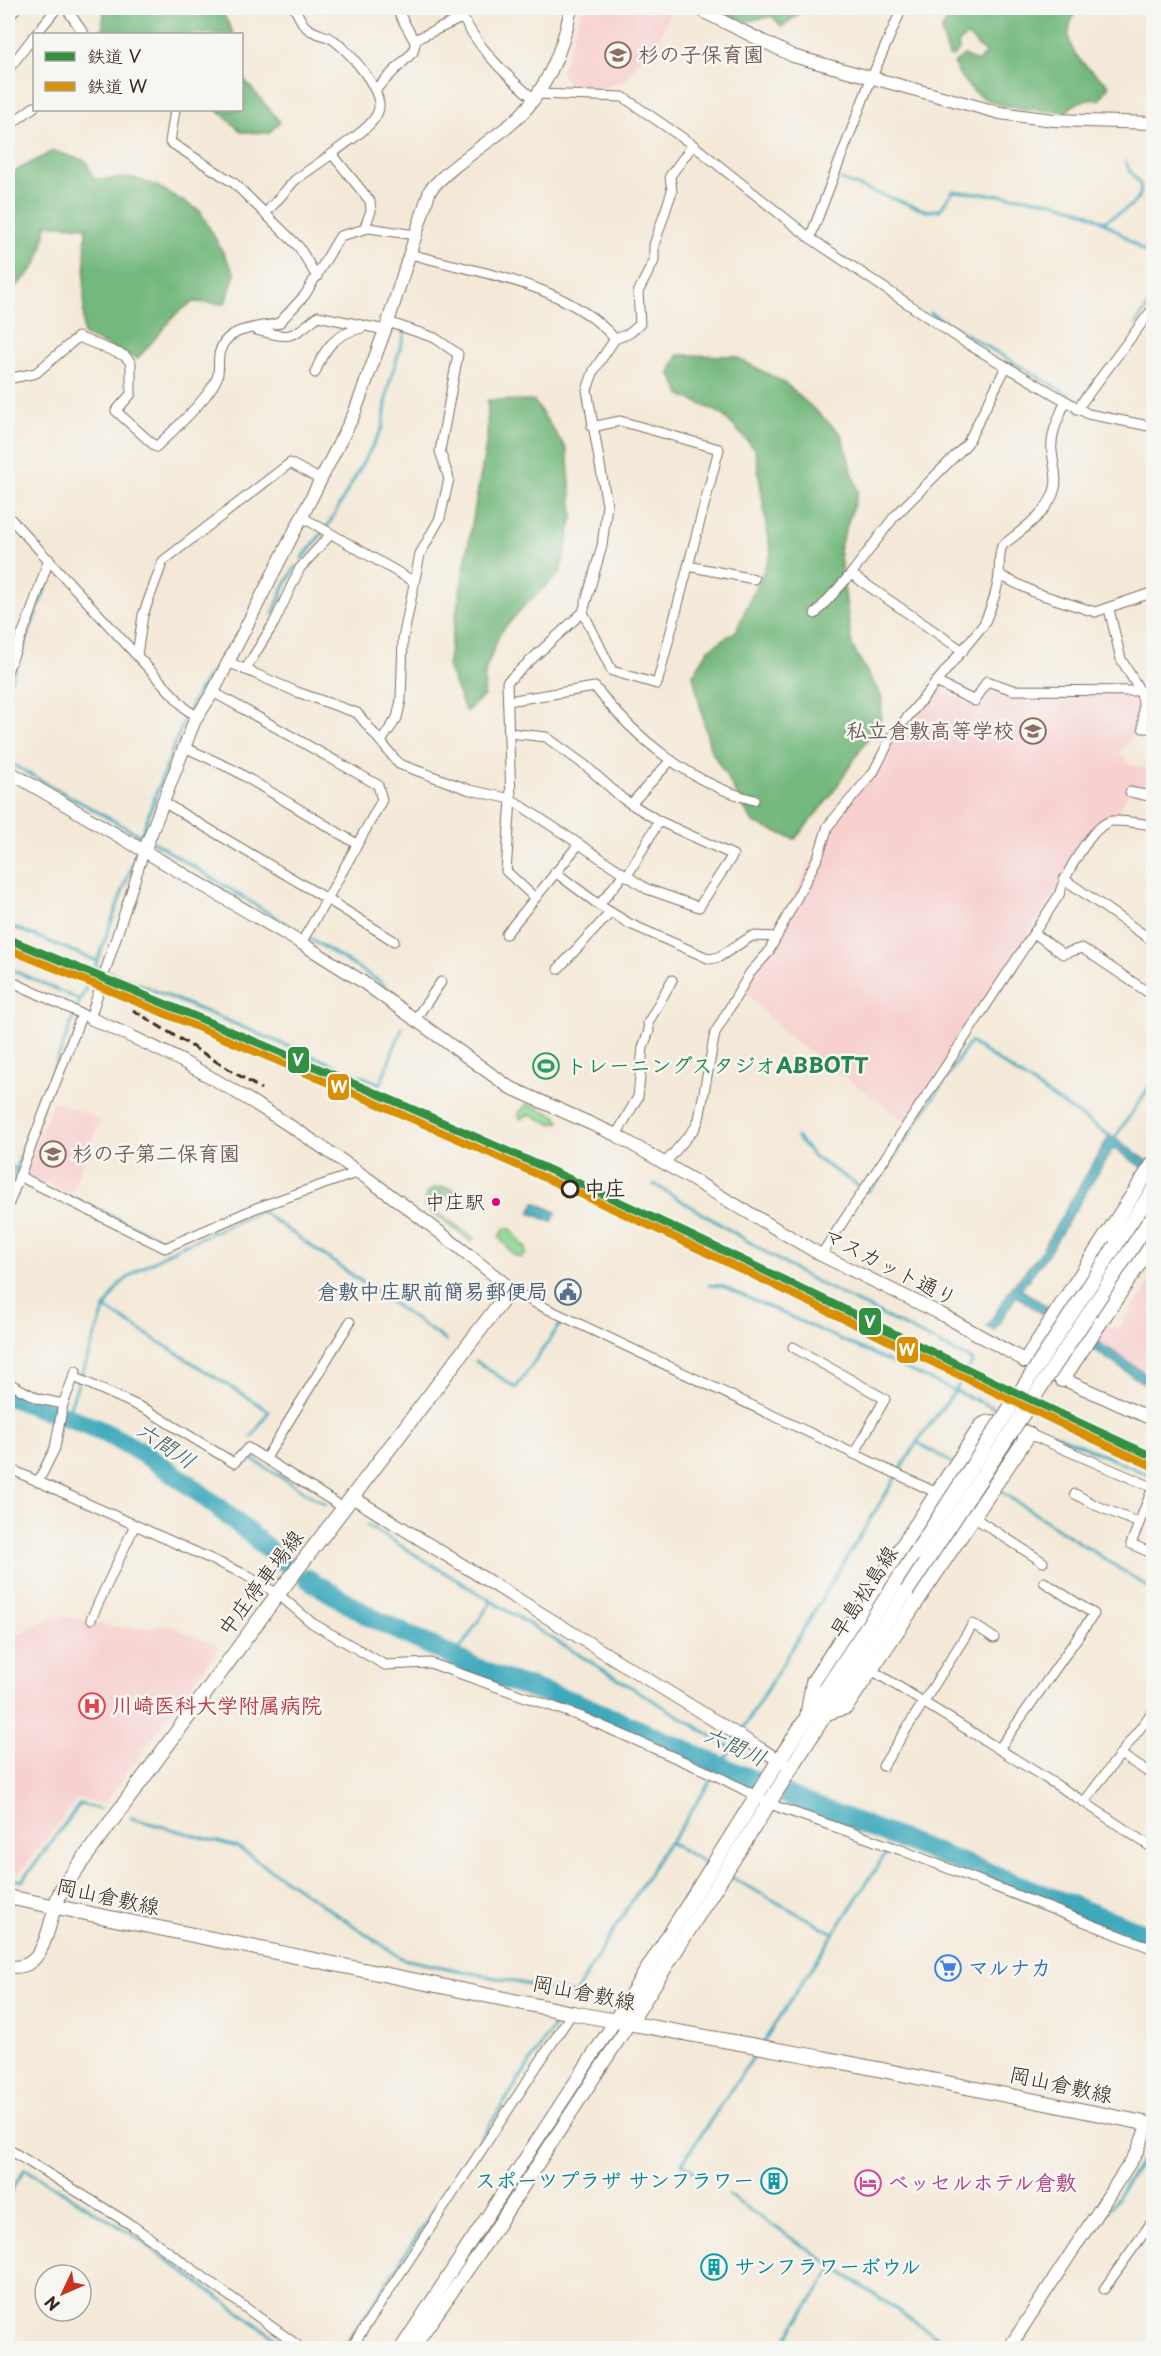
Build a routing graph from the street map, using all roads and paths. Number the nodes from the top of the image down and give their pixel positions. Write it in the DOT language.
graph roads {
  1 [pos="16,8"];
  2 [pos="57,8"];
  3 [pos="66,8"];
  4 [pos="294,8"];
  5 [pos="396,8"];
  6 [pos="458,8"];
  7 [pos="571,8"];
  8 [pos="696,8"];
  9 [pos="902,8"];
  10 [pos="462,18"];
  11 [pos="8,20"];
  12 [pos="79,32"];
  13 [pos="37,33"];
  14 [pos="33,38"];
  15 [pos="416,40"];
  16 [pos="8,70"];
  17 [pos="871,79"];
  18 [pos="375,90"];
  19 [pos="536,96"];
  20 [pos="33,108"];
  21 [pos="175,111"];
  22 [pos="1154,123"];
  23 [pos="8,126"];
  24 [pos="693,145"];
  25 [pos="332,154"];
  26 [pos="265,214"];
  27 [pos="364,229"];
  28 [pos="415,235"];
  29 [pos="810,238"];
  30 [pos="410,254"];
  31 [pos="317,277"];
  32 [pos="1154,307"];
  33 [pos="386,326"];
  34 [pos="367,327"];
  35 [pos="246,328"];
  36 [pos="615,339"];
  37 [pos="1006,367"];
  38 [pos="315,373"];
  39 [pos="8,379"];
  40 [pos="1065,402"];
  41 [pos="1077,409"];
  42 [pos="1154,427"];
  43 [pos="592,428"];
  44 [pos="321,480"];
  45 [pos="8,516"];
  46 [pos="302,517"];
  47 [pos="327,532"];
  48 [pos="49,559"];
  49 [pos="688,566"];
  50 [pos="850,574"];
  51 [pos="999,575"];
  52 [pos="754,579"];
  53 [pos="414,581"];
  54 [pos="1154,592"];
  55 [pos="1109,609"];
  56 [pos="583,612"];
  57 [pos="814,614"];
  58 [pos="963,651"];
  59 [pos="137,655"];
  60 [pos="228,663"];
  61 [pos="8,669"];
  62 [pos="245,670"];
  63 [pos="936,682"];
  64 [pos="1140,691"];
  65 [pos="213,692"];
  66 [pos="508,701"];
  67 [pos="192,713"];
  68 [pos="1154,728"];
  69 [pos="510,733"];
  70 [pos="382,740"];
  71 [pos="184,747"];
  72 [pos="671,760"];
  73 [pos="8,771"];
  74 [pos="1130,792"];
  75 [pos="1154,797"];
  76 [pos="511,799"];
  77 [pos="754,800"];
  78 [pos="163,802"];
  79 [pos="631,804"];
  80 [pos="659,821"];
  81 [pos="1154,825"];
  82 [pos="143,843"];
  83 [pos="357,844"];
  84 [pos="579,844"];
  85 [pos="555,872"];
  86 [pos="625,875"];
  87 [pos="1064,879"];
  88 [pos="535,898"];
  89 [pos="327,899"];
  90 [pos="599,905"];
  91 [pos="610,913"];
  92 [pos="1034,933"];
  93 [pos="506,934"];
  94 [pos="304,937"];
  95 [pos="777,937"];
  96 [pos="394,941"];
  97 [pos="1154,942"];
  98 [pos="558,969"];
  99 [pos="8,980"];
  100 [pos="672,980"];
  101 [pos="441,981"];
  102 [pos="1152,995"];
  103 [pos="81,1014"];
  104 [pos="414,1022"];
  105 [pos="616,1135"];
  106 [pos="666,1162"];
  107 [pos="1151,1166"];
  108 [pos="359,1172"];
  109 [pos="16,1175"];
  110 [pos="1154,1189"];
  111 [pos="8,1206"];
  112 [pos="1151,1219"];
  113 [pos="1154,1241"];
  114 [pos="821,1254"];
  115 [pos="511,1289"];
  116 [pos="350,1322"];
  117 [pos="792,1347"];
  118 [pos="1025,1361"];
  119 [pos="1062,1380"];
  120 [pos="8,1383"];
  121 [pos="63,1406"];
  122 [pos="1154,1420"];
  123 [pos="1029,1434"];
  124 [pos="855,1454"];
  125 [pos="266,1458"];
  126 [pos="8,1468"];
  127 [pos="38,1482"];
  128 [pos="1153,1488"];
  129 [pos="937,1493"];
  130 [pos="1075,1494"];
  131 [pos="348,1502"];
  132 [pos="972,1517"];
  133 [pos="1139,1523"];
  134 [pos="135,1525"];
  135 [pos="1154,1554"];
  136 [pos="1042,1562"];
  137 [pos="1044,1582"];
  138 [pos="278,1594"];
  139 [pos="91,1619"];
  140 [pos="994,1638"];
  141 [pos="870,1669"];
  142 [pos="923,1702"];
  143 [pos="1154,1710"];
  144 [pos="826,1713"];
  145 [pos="807,1717"];
  146 [pos="999,1749"];
  147 [pos="1120,1754"];
  148 [pos="779,1760"];
  149 [pos="883,1766"];
  150 [pos="792,1767"];
  151 [pos="1154,1776"];
  152 [pos="758,1794"];
  153 [pos="772,1800"];
  154 [pos="1084,1802"];
  155 [pos="1154,1849"];
  156 [pos="720,1869"];
  157 [pos="8,1897"];
  158 [pos="55,1907"];
  159 [pos="1154,1949"];
  160 [pos="8,1966"];
  161 [pos="572,2013"];
  162 [pos="622,2022"];
  163 [pos="1151,2124"];
  164 [pos="8,2149"];
  165 [pos="1154,2219"];
  166 [pos="458,2284"];
  167 [pos="1104,2289"];
  168 [pos="301,2349"];
  169 [pos="351,2349"];
  170 [pos="401,2349"];
  171 [pos="413,2349"];
  172 [pos="422,2349"];
  173 [pos="1009,2349"];
  1 -- 11 [label="street"];
  2 -- 13 [label="street"];
  3 -- 12 [label="street"];
  4 -- 18 [label="street"];
  5 -- 15 [label="street"];
  6 -- 10 [label="street"];
  7 -- 19 [label="street"];
  8 -- 17 [label="street"];
  9 -- 17 [label="street"];
  10 -- 15 [label="street"];
  10 -- 19 [label="street"];
  14 -- 16 [label="street"];
  15 -- 18 [label="street"];
  17 -- 22 [label="street"];
  17 -- 29 [label="street"];
  18 -- 25 [label="street"];
  19 -- 24 [label="street"];
  19 -- 28 [label="street"];
  20 -- 23 [label="street"];
  21 -- 26 [label="street"];
  24 -- 29 [label="street"];
  24 -- 36 [label="street"];
  25 -- 26 [label="street"];
  25 -- 27 [label="street"];
  26 -- 31 [label="street"];
  27 -- 28 [label="street"];
  27 -- 31 [label="street"];
  28 -- 30 [label="street"];
  29 -- 37 [label="street"];
  30 -- 33 [label="street"];
  30 -- 36 [label="street"];
  31 -- 35 [label="street"];
  32 -- 41 [label="street"];
  33 -- 34 [label="street"];
  33 -- 44 [label="street"];
  33 -- 53 [label="street"];
  34 -- 35 [label="street"];
  34 -- 38 [label="street"];
  35 -- 39 [label="street"];
  36 -- 43 [label="street"];
  37 -- 40 [label="street"];
  37 -- 50 [label="street"];
  40 -- 41 [label="street"];
  40 -- 51 [label="street"];
  41 -- 42 [label="street"];
  43 -- 49 [label="street"];
  43 -- 56 [label="street"];
  44 -- 46 [label="street"];
  44 -- 59 [label="street"];
  45 -- 48 [label="street"];
  46 -- 47 [label="street"];
  46 -- 60 [label="street"];
  47 -- 53 [label="street"];
  47 -- 62 [label="street"];
  48 -- 59 [label="street"];
  48 -- 61 [label="street"];
  49 -- 52 [label="street"];
  49 -- 56 [label="street"];
  50 -- 57 [label="street"];
  50 -- 58 [label="street"];
  51 -- 55 [label="street"];
  51 -- 58 [label="street"];
  53 -- 70 [label="street"];
  54 -- 55 [label="street"];
  55 -- 64 [label="street"];
  56 -- 66 [label="street"];
  58 -- 63 [label="street"];
  59 -- 67 [label="street"];
  60 -- 62 [label="street"];
  60 -- 65 [label="street"];
  62 -- 70 [label="street"];
  63 -- 64 [label="street"];
  63 -- 95 [label="street"];
  64 -- 68 [label="street"];
  65 -- 67 [label="street"];
  65 -- 83 [label="street"];
  66 -- 69 [label="street"];
  66 -- 72 [label="street"];
  67 -- 71 [label="street"];
  69 -- 76 [label="street"];
  69 -- 79 [label="street"];
  70 -- 76 [label="street"];
  71 -- 78 [label="street"];
  71 -- 83 [label="street"];
  72 -- 77 [label="street"];
  72 -- 79 [label="street"];
  73 -- 82 [label="street, マスカット通り"];
  74 -- 75 [label="street"];
  76 -- 84 [label="street"];
  76 -- 88 [label="street"];
  78 -- 82 [label="street"];
  78 -- 89 [label="street"];
  79 -- 80 [label="street"];
  80 -- 86 [label="street"];
  80 -- 86 [label="street"];
  81 -- 87 [label="street"];
  82 -- 94 [label="street, マスカット通り"];
  82 -- 103 [label="street"];
  83 -- 89 [label="street"];
  84 -- 85 [label="street"];
  84 -- 86 [label="street"];
  85 -- 88 [label="street"];
  85 -- 90 [label="street"];
  86 -- 90 [label="street"];
  87 -- 92 [label="street"];
  87 -- 97 [label="street"];
  88 -- 93 [label="street"];
  89 -- 94 [label="street"];
  89 -- 96 [label="street"];
  90 -- 91 [label="street"];
  91 -- 95 [label="street"];
  91 -- 98 [label="street"];
  92 -- 102 [label="street"];
  92 -- 114 [label="street"];
  94 -- 104 [label="street, マスカット通り"];
  95 -- 106 [label="street"];
  99 -- 103 [label="street"];
  100 -- 105 [label="street"];
  101 -- 104 [label="street"];
  103 -- 108 [label="street"];
  103 -- 109 [label="street"];
  104 -- 105 [label="street, マスカット通り"];
  105 -- 106 [label="street, マスカット通り"];
  106 -- 114 [label="street, マスカット通り"];
  107 -- 118 [label="main road"];
  108 -- 109 [label="street"];
  108 -- 115 [label="street"];
  109 -- 111 [label="street"];
  110 -- 145 [label="main road, 早島松島線, bridge"];
  112 -- 144 [label="main road, 早島松島線, bridge"];
  113 -- 119 [label="main road"];
  114 -- 118 [label="street, マスカット通り"];
  115 -- 124 [label="street"];
  115 -- 131 [label="main road, 中庄停車場線"];
  116 -- 125 [label="street"];
  117 -- 124 [label="street"];
  118 -- 119 [label="street, マスカット通り"];
  119 -- 122 [label="street, マスカット通り"];
  120 -- 121 [label="street"];
  121 -- 125 [label="street"];
  121 -- 127 [label="street"];
  123 -- 128 [label="street"];
  123 -- 129 [label="main road"];
  123 -- 132 [label="main road"];
  124 -- 129 [label="street"];
  125 -- 131 [label="street"];
  126 -- 127 [label="street"];
  127 -- 134 [label="street"];
  128 -- 133 [label="street"];
  129 -- 132 [label="street"];
  129 -- 145 [label="main road"];
  130 -- 133 [label="street"];
  131 -- 138 [label="main road, 中庄停車場線"];
  131 -- 148 [label="street"];
  132 -- 136 [label="street"];
  132 -- 141 [label="main road"];
  133 -- 135 [label="street"];
  134 -- 138 [label="street"];
  134 -- 139 [label="street"];
  137 -- 146 [label="street"];
  138 -- 152 [label="street"];
  138 -- 158 [label="main road, 中庄停車場線"];
  140 -- 142 [label="street"];
  141 -- 142 [label="street"];
  141 -- 144 [label="main road"];
  142 -- 146 [label="street"];
  142 -- 149 [label="street"];
  143 -- 147 [label="street"];
  144 -- 150 [label="main road, 早島松島線"];
  145 -- 148 [label="main road, 早島松島線"];
  146 -- 154 [label="street"];
  147 -- 151 [label="street"];
  147 -- 154 [label="street"];
  148 -- 150 [label="street"];
  148 -- 152 [label="main road, 早島松島線"];
  150 -- 153 [label="main road, 早島松島線"];
  152 -- 153 [label="street"];
  152 -- 156 [label="main road, 早島松島線"];
  153 -- 156 [label="main road, 早島松島線"];
  153 -- 159 [label="street"];
  154 -- 155 [label="street"];
  156 -- 162 [label="main road, 早島松島線"];
  157 -- 158 [label="main road, 岡山倉敷線"];
  158 -- 160 [label="street"];
  158 -- 161 [label="main road, 岡山倉敷線"];
  161 -- 162 [label="main road, 岡山倉敷線"];
  161 -- 169 [label="street"];
  162 -- 163 [label="main road, 岡山倉敷線"];
  162 -- 166 [label="street"];
  162 -- 170 [label="street"];
  163 -- 173 [label="street"];
  164 -- 168 [label="street"];
  165 -- 167 [label="street"];
  166 -- 171 [label="street"];
  166 -- 172 [label="street"];
}
